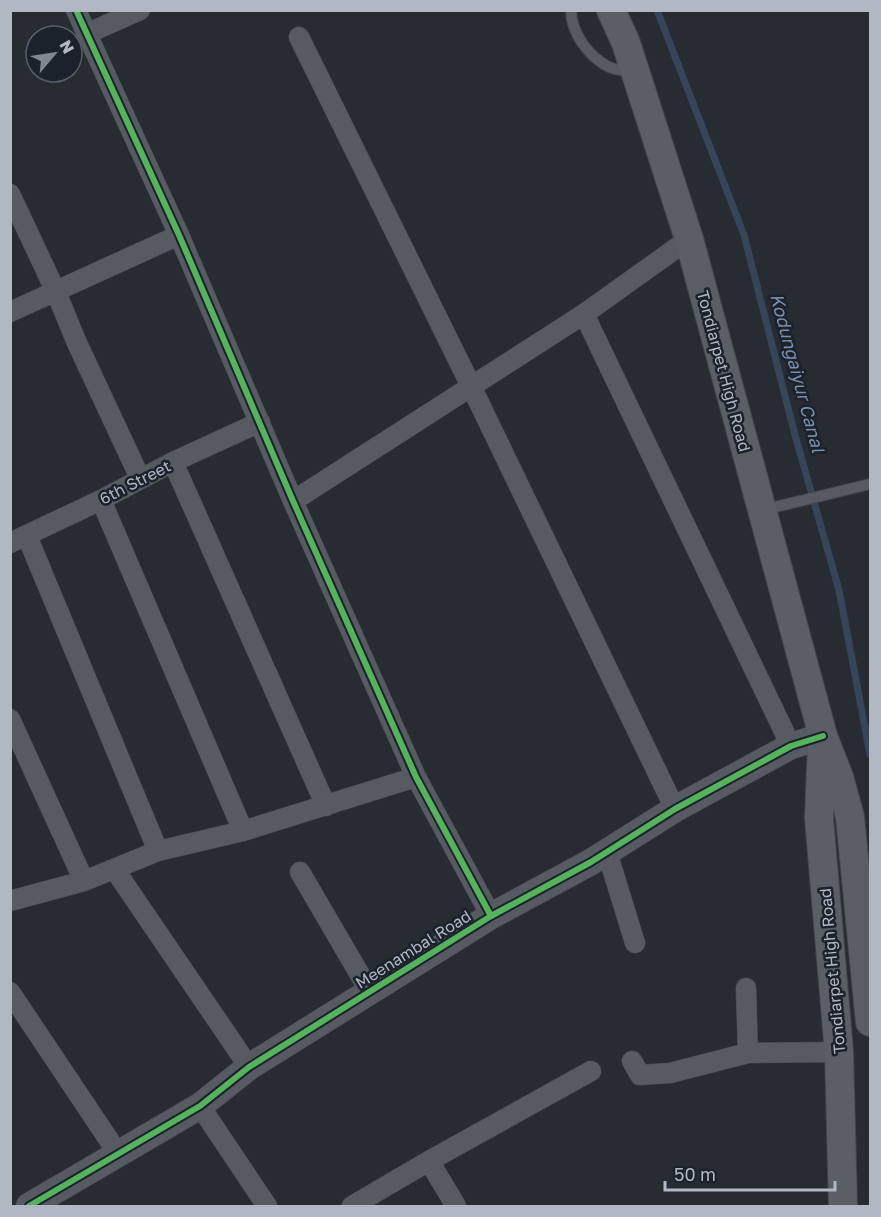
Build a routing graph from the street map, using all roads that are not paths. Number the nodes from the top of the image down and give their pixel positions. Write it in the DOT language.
graph roads {
  1 [pos="76,10"];
  2 [pos="140,10"];
  3 [pos="571,10"];
  4 [pos="611,10"];
  5 [pos="86,34"];
  6 [pos="299,37"];
  7 [pos="635,73"];
  8 [pos="10,194"];
  9 [pos="179,235"];
  10 [pos="689,239"];
  11 [pos="56,292"];
  12 [pos="10,312"];
  13 [pos="584,314"];
  14 [pos="471,386"];
  15 [pos="260,422"];
  16 [pos="173,462"];
  17 [pos="140,478"];
  18 [pos="870,484"];
  19 [pos="101,500"];
  20 [pos="293,501"];
  21 [pos="761,511"];
  22 [pos="19,540"];
  23 [pos="10,719"];
  24 [pos="823,736"];
  25 [pos="791,746"];
  26 [pos="416,777"];
  27 [pos="326,806"];
  28 [pos="675,808"];
  29 [pos="243,831"];
  30 [pos="158,851"];
  31 [pos="607,852"];
  32 [pos="115,870"];
  33 [pos="300,872"];
  34 [pos="84,881"];
  35 [pos="10,901"];
  36 [pos="491,916"];
  37 [pos="635,943"];
  38 [pos="746,988"];
  39 [pos="10,992"];
  40 [pos="370,992"];
  41 [pos="870,1022"];
  42 [pos="839,1052"];
  43 [pos="748,1053"];
  44 [pos="632,1061"];
  45 [pos="249,1067"];
  46 [pos="591,1071"];
  47 [pos="200,1106"];
  48 [pos="119,1155"];
  49 [pos="429,1161"];
  50 [pos="29,1206"];
  51 [pos="267,1206"];
  52 [pos="352,1206"];
  53 [pos="456,1206"];
  54 [pos="843,1206"];
  1 -- 5 [label="street"];
  2 -- 5 [label="street"];
  3 -- 7 [label="lane"];
  4 -- 7 [label="main road, Tondiarpet High Road"];
  5 -- 9 [label="street"];
  6 -- 14 [label="street"];
  7 -- 10 [label="main road, Tondiarpet High Road"];
  8 -- 11 [label="street"];
  9 -- 11 [label="street"];
  9 -- 15 [label="street"];
  10 -- 13 [label="street"];
  10 -- 21 [label="main road, Tondiarpet High Road"];
  11 -- 12 [label="street"];
  11 -- 17 [label="street"];
  13 -- 14 [label="street"];
  13 -- 25 [label="street"];
  14 -- 20 [label="street"];
  14 -- 28 [label="street"];
  15 -- 16 [label="street, 6th Street"];
  15 -- 20 [label="street"];
  16 -- 17 [label="street, 6th Street"];
  16 -- 27 [label="street"];
  17 -- 19 [label="street, 6th Street"];
  18 -- 21 [label="lane"];
  19 -- 22 [label="street, 6th Street"];
  19 -- 29 [label="street"];
  20 -- 26 [label="street"];
  21 -- 24 [label="main road, Tondiarpet High Road"];
  22 -- 30 [label="street"];
  23 -- 34 [label="street"];
  24 -- 25 [label="street, Meenambal Road"];
  24 -- 41 [label="main road, Tondiarpet High Road"];
  24 -- 42 [label="main road, Tondiarpet High Road"];
  25 -- 28 [label="street, Meenambal Road"];
  26 -- 27 [label="street"];
  26 -- 36 [label="street"];
  27 -- 29 [label="street"];
  28 -- 31 [label="street, Meenambal Road"];
  29 -- 30 [label="street"];
  30 -- 32 [label="street"];
  31 -- 36 [label="street, Meenambal Road"];
  31 -- 37 [label="street"];
  32 -- 34 [label="street"];
  32 -- 45 [label="street"];
  33 -- 40 [label="street"];
  34 -- 35 [label="street"];
  36 -- 40 [label="street, Meenambal Road"];
  38 -- 43 [label="street"];
  39 -- 48 [label="street"];
  40 -- 45 [label="street, Meenambal Road"];
  42 -- 43 [label="street"];
  42 -- 54 [label="main road, Tondiarpet High Road"];
  43 -- 44 [label="street"];
  45 -- 47 [label="street, Meenambal Road"];
  46 -- 49 [label="street"];
  47 -- 48 [label="street, Meenambal Road"];
  47 -- 51 [label="street"];
  48 -- 50 [label="street, Meenambal Road"];
  49 -- 52 [label="street"];
  49 -- 53 [label="street"];
}
